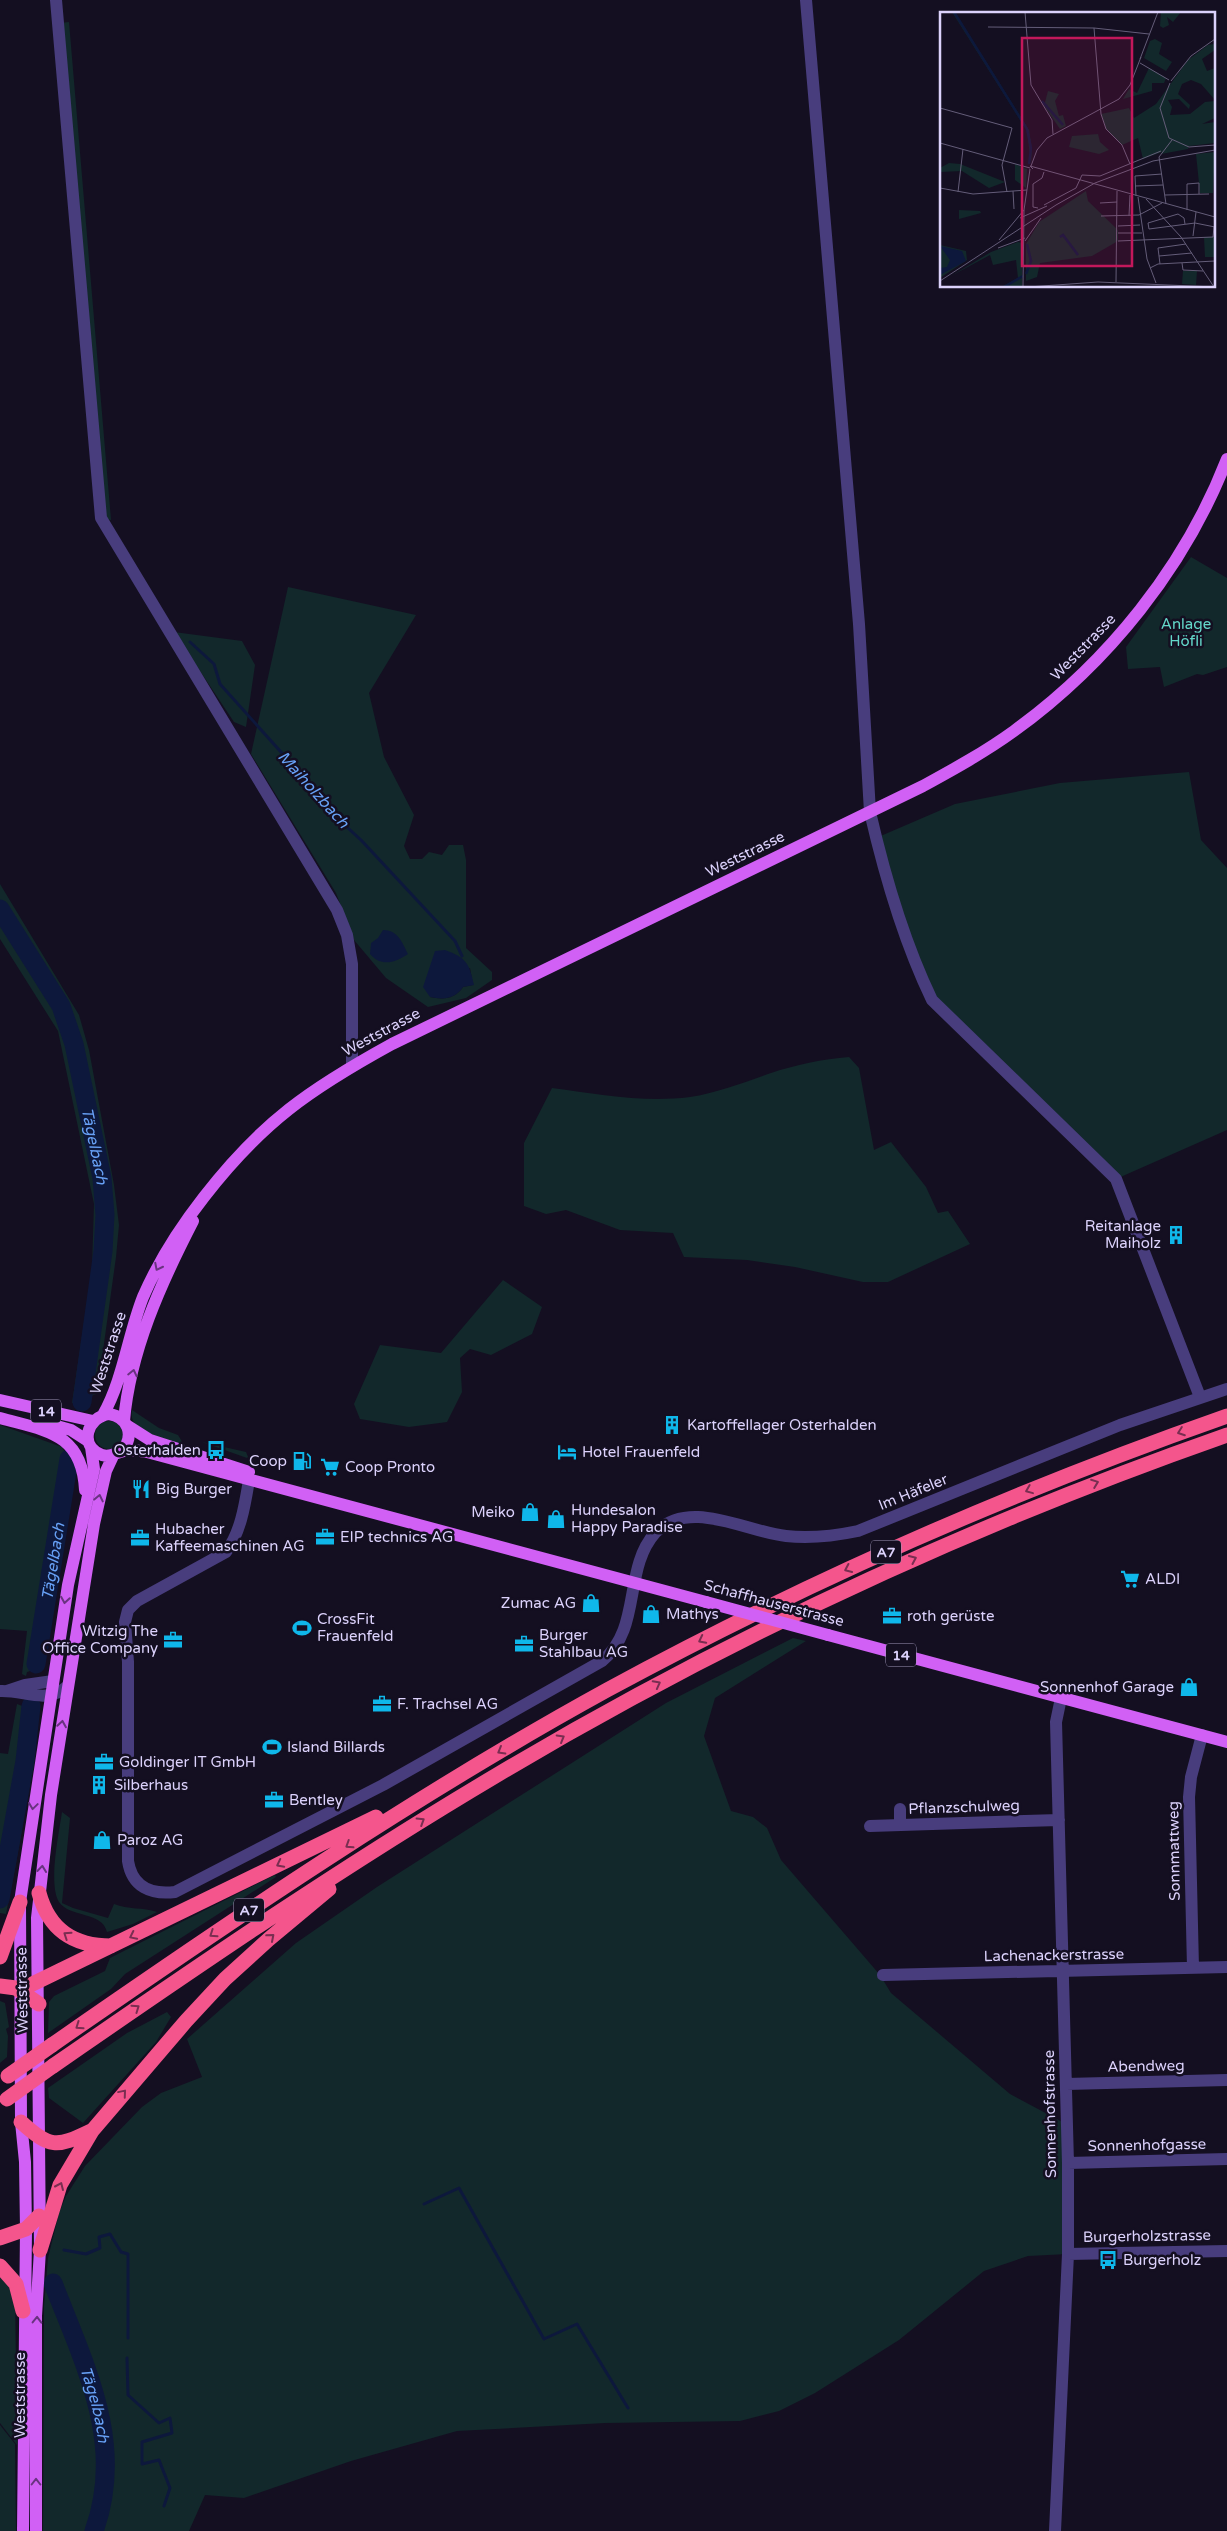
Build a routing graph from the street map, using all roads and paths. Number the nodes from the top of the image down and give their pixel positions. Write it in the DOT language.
graph roads {
  1 [pos="56,0"];
  2 [pos="806,0"];
  3 [pos="1227,458"];
  4 [pos="870,812"];
  5 [pos="352,1066"];
  6 [pos="204,1197"];
  7 [pos="1227,1389"];
  8 [pos="1200,1397"];
  9 [pos="0,1400"];
  10 [pos="0,1410"];
  11 [pos="1227,1416"];
  12 [pos="0,1418"];
  13 [pos="98,1418"];
  14 [pos="126,1424"];
  15 [pos="1227,1435"];
  16 [pos="90,1444"];
  17 [pos="118,1453"];
  18 [pos="249,1480"];
  19 [pos="313,1494"];
  20 [pos="86,1502"];
  21 [pos="636,1583"];
  22 [pos="50,1681"];
  23 [pos="68,1686"];
  24 [pos="24,1690"];
  25 [pos="4,1691"];
  26 [pos="47,1696"];
  27 [pos="1061,1698"];
  28 [pos="1202,1735"];
  29 [pos="1227,1742"];
  30 [pos="449,1782"];
  31 [pos="900,1809"];
  32 [pos="1059,1820"];
  33 [pos="900,1825"];
  34 [pos="870,1826"];
  35 [pos="380,1846"];
  36 [pos="39,1893"];
  37 [pos="20,1902"];
  38 [pos="113,1946"];
  39 [pos="0,1957"];
  40 [pos="1227,1967"];
  41 [pos="1193,1968"];
  42 [pos="1063,1971"];
  43 [pos="882,1975"];
  44 [pos="39,1983"];
  45 [pos="0,1986"];
  46 [pos="20,1990"];
  47 [pos="39,2004"];
  48 [pos="4,2079"];
  49 [pos="1227,2080"];
  50 [pos="1066,2084"];
  51 [pos="3,2101"];
  52 [pos="21,2122"];
  53 [pos="92,2131"];
  54 [pos="39,2138"];
  55 [pos="1227,2159"];
  56 [pos="1068,2163"];
  57 [pos="40,2216"];
  58 [pos="26,2229"];
  59 [pos="0,2238"];
  60 [pos="40,2250"];
  61 [pos="1227,2251"];
  62 [pos="1068,2254"];
  63 [pos="0,2266"];
  64 [pos="24,2311"];
  65 [pos="23,2531"];
  66 [pos="36,2531"];
  67 [pos="1055,2531"];
  1 -- 5 [label="street"];
  2 -- 4 [label="street"];
  3 -- 4 [label="main road, Weststrasse"];
  4 -- 5 [label="main road, Weststrasse"];
  4 -- 8 [label="street"];
  5 -- 6 [label="main road, Weststrasse"];
  6 -- 13 [label="main road, Weststrasse, one-way"];
  14 -- 6 [label="main road, Weststrasse, one-way"];
  7 -- 8 [label="street, Im Häfeler"];
  8 -- 21 [label="street, Im Häfeler"];
  9 -- 13 [label="main road, 14"];
  10 -- 16 [label="main road, 14"];
  11 -- 30 [label="highway, A7, one-way"];
  12 -- 20 [label="main road, Weststrasse"];
  13 -- 14 [label="main road"];
  13 -- 16 [label="main road"];
  14 -- 17 [label="main road"];
  14 -- 19 [label="main road, Schaffhauserstrasse / 14"];
  35 -- 15 [label="highway, A7, one-way"];
  16 -- 17 [label="main road"];
  16 -- 20 [label="main road, Weststrasse"];
  17 -- 18 [label="main road, Schaffhauserstrasse / 14"];
  23 -- 17 [label="main road, Weststrasse, one-way"];
  18 -- 19 [label="main road, Schaffhauserstrasse / 14"];
  18 -- 21 [label="street, Im Häfeler"];
  19 -- 21 [label="main road, Schaffhauserstrasse / 14"];
  20 -- 22 [label="main road, Weststrasse, one-way"];
  21 -- 27 [label="main road, Schaffhauserstrasse / 14, bridge"];
  22 -- 24 [label="street"];
  22 -- 26 [label="main road, Weststrasse"];
  23 -- 26 [label="street"];
  36 -- 23 [label="main road, Weststrasse, one-way"];
  24 -- 25 [label="street"];
  24 -- 26 [label="street"];
  26 -- 37 [label="main road, Weststrasse, one-way"];
  27 -- 28 [label="main road, Schaffhauserstrasse / 14"];
  27 -- 32 [label="street, Sonnenhofstrasse"];
  28 -- 29 [label="main road, Schaffhauserstrasse / 14"];
  28 -- 41 [label="street, Sonnmattweg"];
  30 -- 38 [label="highway, A7, one-way"];
  30 -- 48 [label="highway, A7, one-way, bridge"];
  31 -- 33 [label="street"];
  32 -- 33 [label="street, Pflanzschulweg"];
  32 -- 42 [label="street, Sonnenhofstrasse"];
  33 -- 34 [label="street, Pflanzschulweg"];
  51 -- 35 [label="highway, A7, one-way, bridge"];
  53 -- 35 [label="highway, A7, one-way"];
  38 -- 36 [label="highway, A7, one-way"];
  36 -- 44 [label="main road, Weststrasse"];
  37 -- 39 [label="highway"];
  37 -- 46 [label="main road, Weststrasse"];
  38 -- 44 [label="highway, A7"];
  40 -- 41 [label="street, Lachenackerstrasse"];
  41 -- 42 [label="street, Lachenackerstrasse"];
  42 -- 43 [label="street, Lachenackerstrasse"];
  42 -- 50 [label="street, Sonnenhofstrasse"];
  44 -- 46 [label="highway, A7"];
  44 -- 47 [label="main road, Weststrasse"];
  45 -- 46 [label="highway"];
  46 -- 47 [label="highway"];
  46 -- 52 [label="main road, Weststrasse"];
  47 -- 54 [label="main road, Weststrasse"];
  49 -- 50 [label="street, Abendweg"];
  50 -- 56 [label="street, Sonnenhofstrasse"];
  52 -- 54 [label="highway"];
  52 -- 58 [label="main road, Weststrasse"];
  53 -- 54 [label="highway, A7"];
  60 -- 53 [label="highway, A7, one-way"];
  54 -- 57 [label="main road, Weststrasse"];
  55 -- 56 [label="street, Sonnenhofgasse"];
  56 -- 62 [label="street, Sonnenhofstrasse"];
  57 -- 58 [label="highway"];
  57 -- 60 [label="main road, Weststrasse"];
  58 -- 59 [label="highway"];
  58 -- 64 [label="main road, Weststrasse"];
  66 -- 60 [label="main road, Weststrasse, one-way"];
  61 -- 62 [label="street, Burgerholzstrasse"];
  62 -- 67 [label="street, Sonnenhofstrasse"];
  63 -- 64 [label="highway"];
  64 -- 65 [label="main road, Weststrasse"];
}
